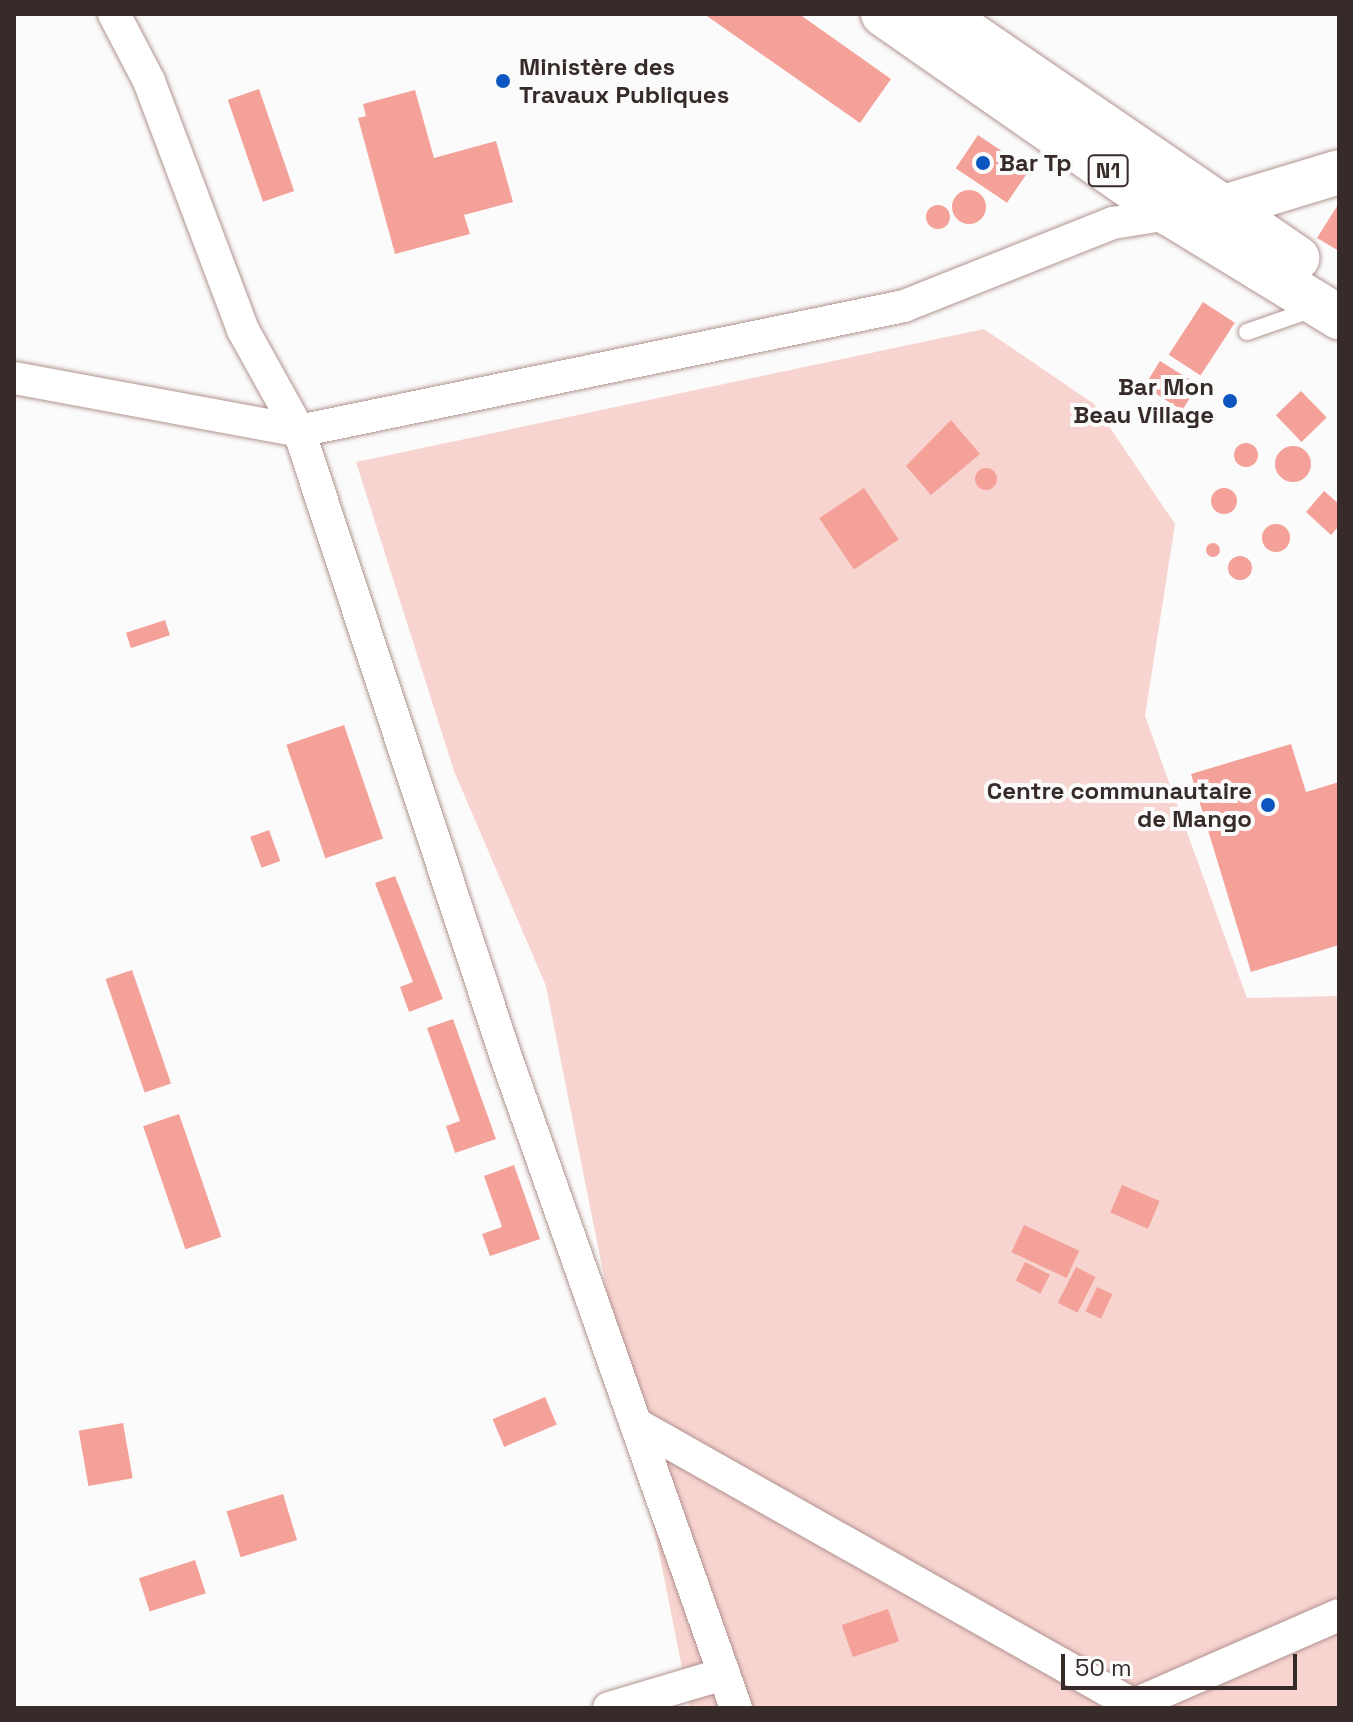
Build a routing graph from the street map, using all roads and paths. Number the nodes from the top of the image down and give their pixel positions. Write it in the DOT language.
graph roads {
  1 [pos="114,14"];
  2 [pos="883,14"];
  3 [pos="941,14"];
  4 [pos="1339,172"];
  5 [pos="1224,207"];
  6 [pos="1170,214"];
  7 [pos="1334,301"];
  8 [pos="1247,332"];
  9 [pos="14,378"];
  10 [pos="299,431"];
  11 [pos="636,1424"];
  12 [pos="1339,1615"];
  13 [pos="724,1674"];
  14 [pos="1133,1707"];
  15 [pos="609,1708"];
  16 [pos="736,1708"];
  1 -- 10 [label="street"];
  2 -- 6 [label="main road, N1"];
  3 -- 5 [label="main road, N1"];
  4 -- 5 [label="main road"];
  5 -- 6 [label="street"];
  5 -- 7 [label="main road, N1"];
  6 -- 7 [label="main road, N1"];
  6 -- 10 [label="street"];
  7 -- 8 [label="lane"];
  9 -- 10 [label="street"];
  10 -- 11 [label="street"];
  11 -- 13 [label="street"];
  11 -- 14 [label="street"];
  12 -- 14 [label="street"];
  13 -- 15 [label="street"];
  13 -- 16 [label="street"];
}
